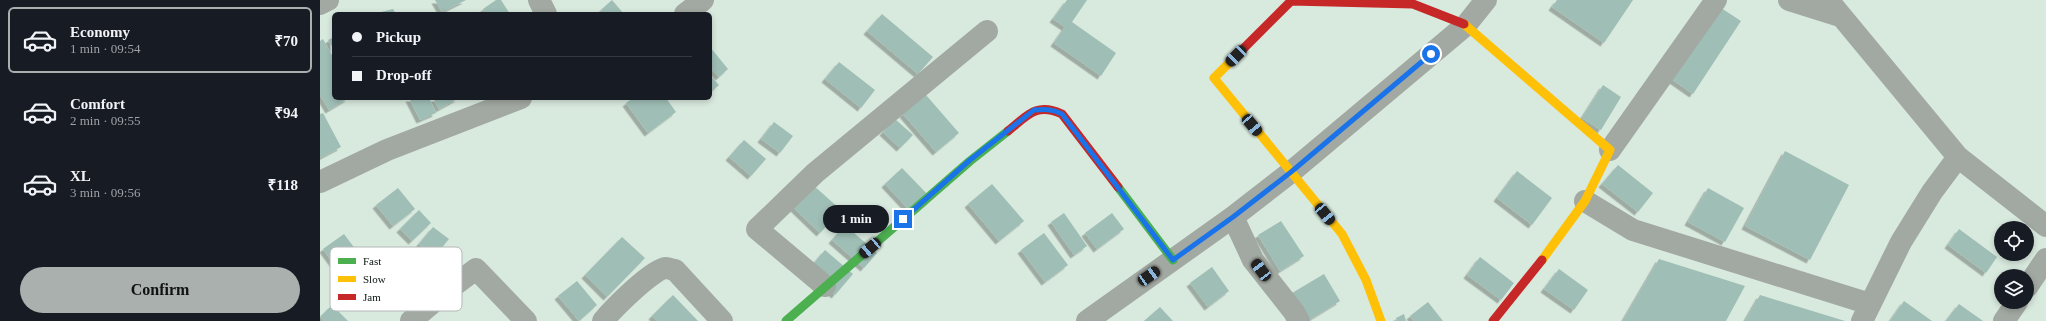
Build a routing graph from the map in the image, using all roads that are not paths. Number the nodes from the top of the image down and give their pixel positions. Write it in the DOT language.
graph roads {
  1 [pos="328,0"];
  2 [pos="538,0"];
  3 [pos="703,0"];
  4 [pos="1486,0"];
  5 [pos="1716,0"];
  6 [pos="1789,0"];
  7 [pos="320,4"];
  8 [pos="1834,8"];
  9 [pos="545,12"];
  10 [pos="688,12"];
  11 [pos="1466,25"];
  12 [pos="987,31"];
  13 [pos="516,100"];
  14 [pos="1610,150"];
  15 [pos="1958,157"];
  16 [pos="1291,172"];
  17 [pos="320,182"];
  18 [pos="1585,201"];
  19 [pos="1233,217"];
  20 [pos="2046,226"];
  21 [pos="2046,259"];
  22 [pos="1173,260"];
  23 [pos="2034,277"];
  24 [pos="462,280"];
  25 [pos="825,286"];
  26 [pos="2012,309"];
  27 [pos="423,311"];
  28 [pos="1866,313"];
  29 [pos="411,321"];
  30 [pos="526,321"];
  31 [pos="602,321"];
  32 [pos="722,321"];
  33 [pos="786,321"];
  34 [pos="1087,321"];
  35 [pos="1299,321"];
  36 [pos="1381,321"];
  37 [pos="1493,321"];
  38 [pos="2004,321"];
  1 -- 7 [label="street"];
  2 -- 9 [label="street"];
  3 -- 10 [label="street"];
  4 -- 11 [label="street"];
  5 -- 14 [label="street"];
  6 -- 8 [label="street"];
  8 -- 15 [label="street"];
  11 -- 14 [label="street"];
  11 -- 16 [label="street"];
  11 -- 16 [label="street"];
  12 -- 25 [label="street"];
  13 -- 17 [label="street"];
  14 -- 18 [label="street"];
  15 -- 20 [label="street"];
  15 -- 28 [label="street"];
  16 -- 19 [label="street"];
  16 -- 36 [label="street"];
  18 -- 28 [label="street"];
  18 -- 37 [label="street"];
  19 -- 22 [label="street"];
  19 -- 35 [label="street"];
  21 -- 23 [label="street"];
  22 -- 25 [label="street"];
  22 -- 34 [label="street"];
  24 -- 30 [label="street"];
  25 -- 33 [label="street"];
  26 -- 38 [label="street"];
  27 -- 29 [label="street"];
  31 -- 32 [label="street"];
}
